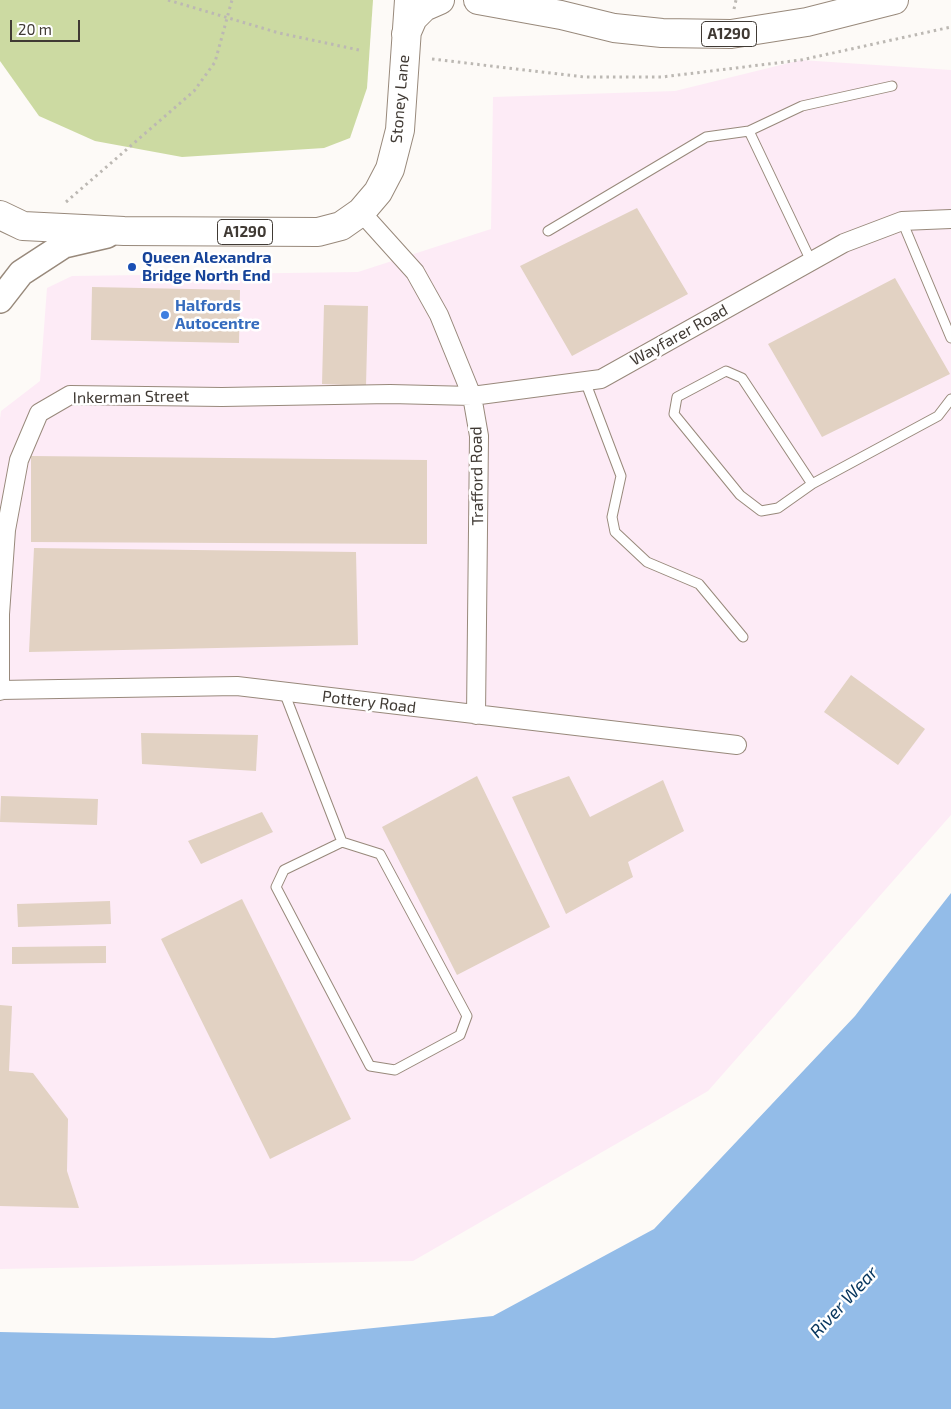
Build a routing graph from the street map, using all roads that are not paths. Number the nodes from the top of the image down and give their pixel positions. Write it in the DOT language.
graph roads {
  1 [pos="409,0"];
  2 [pos="440,0"];
  3 [pos="478,0"];
  4 [pos="536,0"];
  5 [pos="894,0"];
  6 [pos="561,15"];
  7 [pos="405,36"];
  8 [pos="892,86"];
  9 [pos="749,132"];
  10 [pos="361,212"];
  11 [pos="951,219"];
  12 [pos="902,221"];
  13 [pos="8,223"];
  14 [pos="124,231"];
  15 [pos="548,231"];
  16 [pos="811,261"];
  17 [pos="0,300"];
  18 [pos="951,338"];
  19 [pos="586,381"];
  20 [pos="390,394"];
  21 [pos="472,396"];
  22 [pos="951,399"];
  23 [pos="812,484"];
  24 [pos="743,637"];
  25 [pos="0,691"];
  26 [pos="284,692"];
  27 [pos="476,715"];
  28 [pos="737,746"];
  29 [pos="342,842"];
  1 -- 7 [label="main road, A1290"];
  2 -- 7 [label="main road, A1290"];
  3 -- 6 [label="main road, A1290"];
  4 -- 6 [label="main road, A1290"];
  5 -- 6 [label="main road, A1290"];
  7 -- 10 [label="main road, Stoney Lane / A1290"];
  8 -- 9 [label="lane"];
  9 -- 15 [label="lane"];
  9 -- 16 [label="lane"];
  10 -- 14 [label="main road, A1290"];
  10 -- 21 [label="street, Trafford Road"];
  11 -- 12 [label="street, Wayfarer Road"];
  12 -- 16 [label="street, Wayfarer Road"];
  12 -- 18 [label="lane"];
  13 -- 14 [label="main road, A1290"];
  14 -- 17 [label="main road"];
  16 -- 19 [label="street, Wayfarer Road"];
  19 -- 21 [label="street, Wayfarer Road"];
  19 -- 24 [label="lane"];
  20 -- 21 [label="street, Wayfarer Road"];
  20 -- 25 [label="street, Inkerman Street"];
  21 -- 27 [label="street, Trafford Road"];
  22 -- 23 [label="lane"];
  23 -- 23 [label="lane"];
  25 -- 26 [label="street, Pottery Road"];
  26 -- 27 [label="street, Pottery Road"];
  26 -- 29 [label="lane"];
  27 -- 28 [label="street, Pottery Road"];
  29 -- 29 [label="lane"];
}
